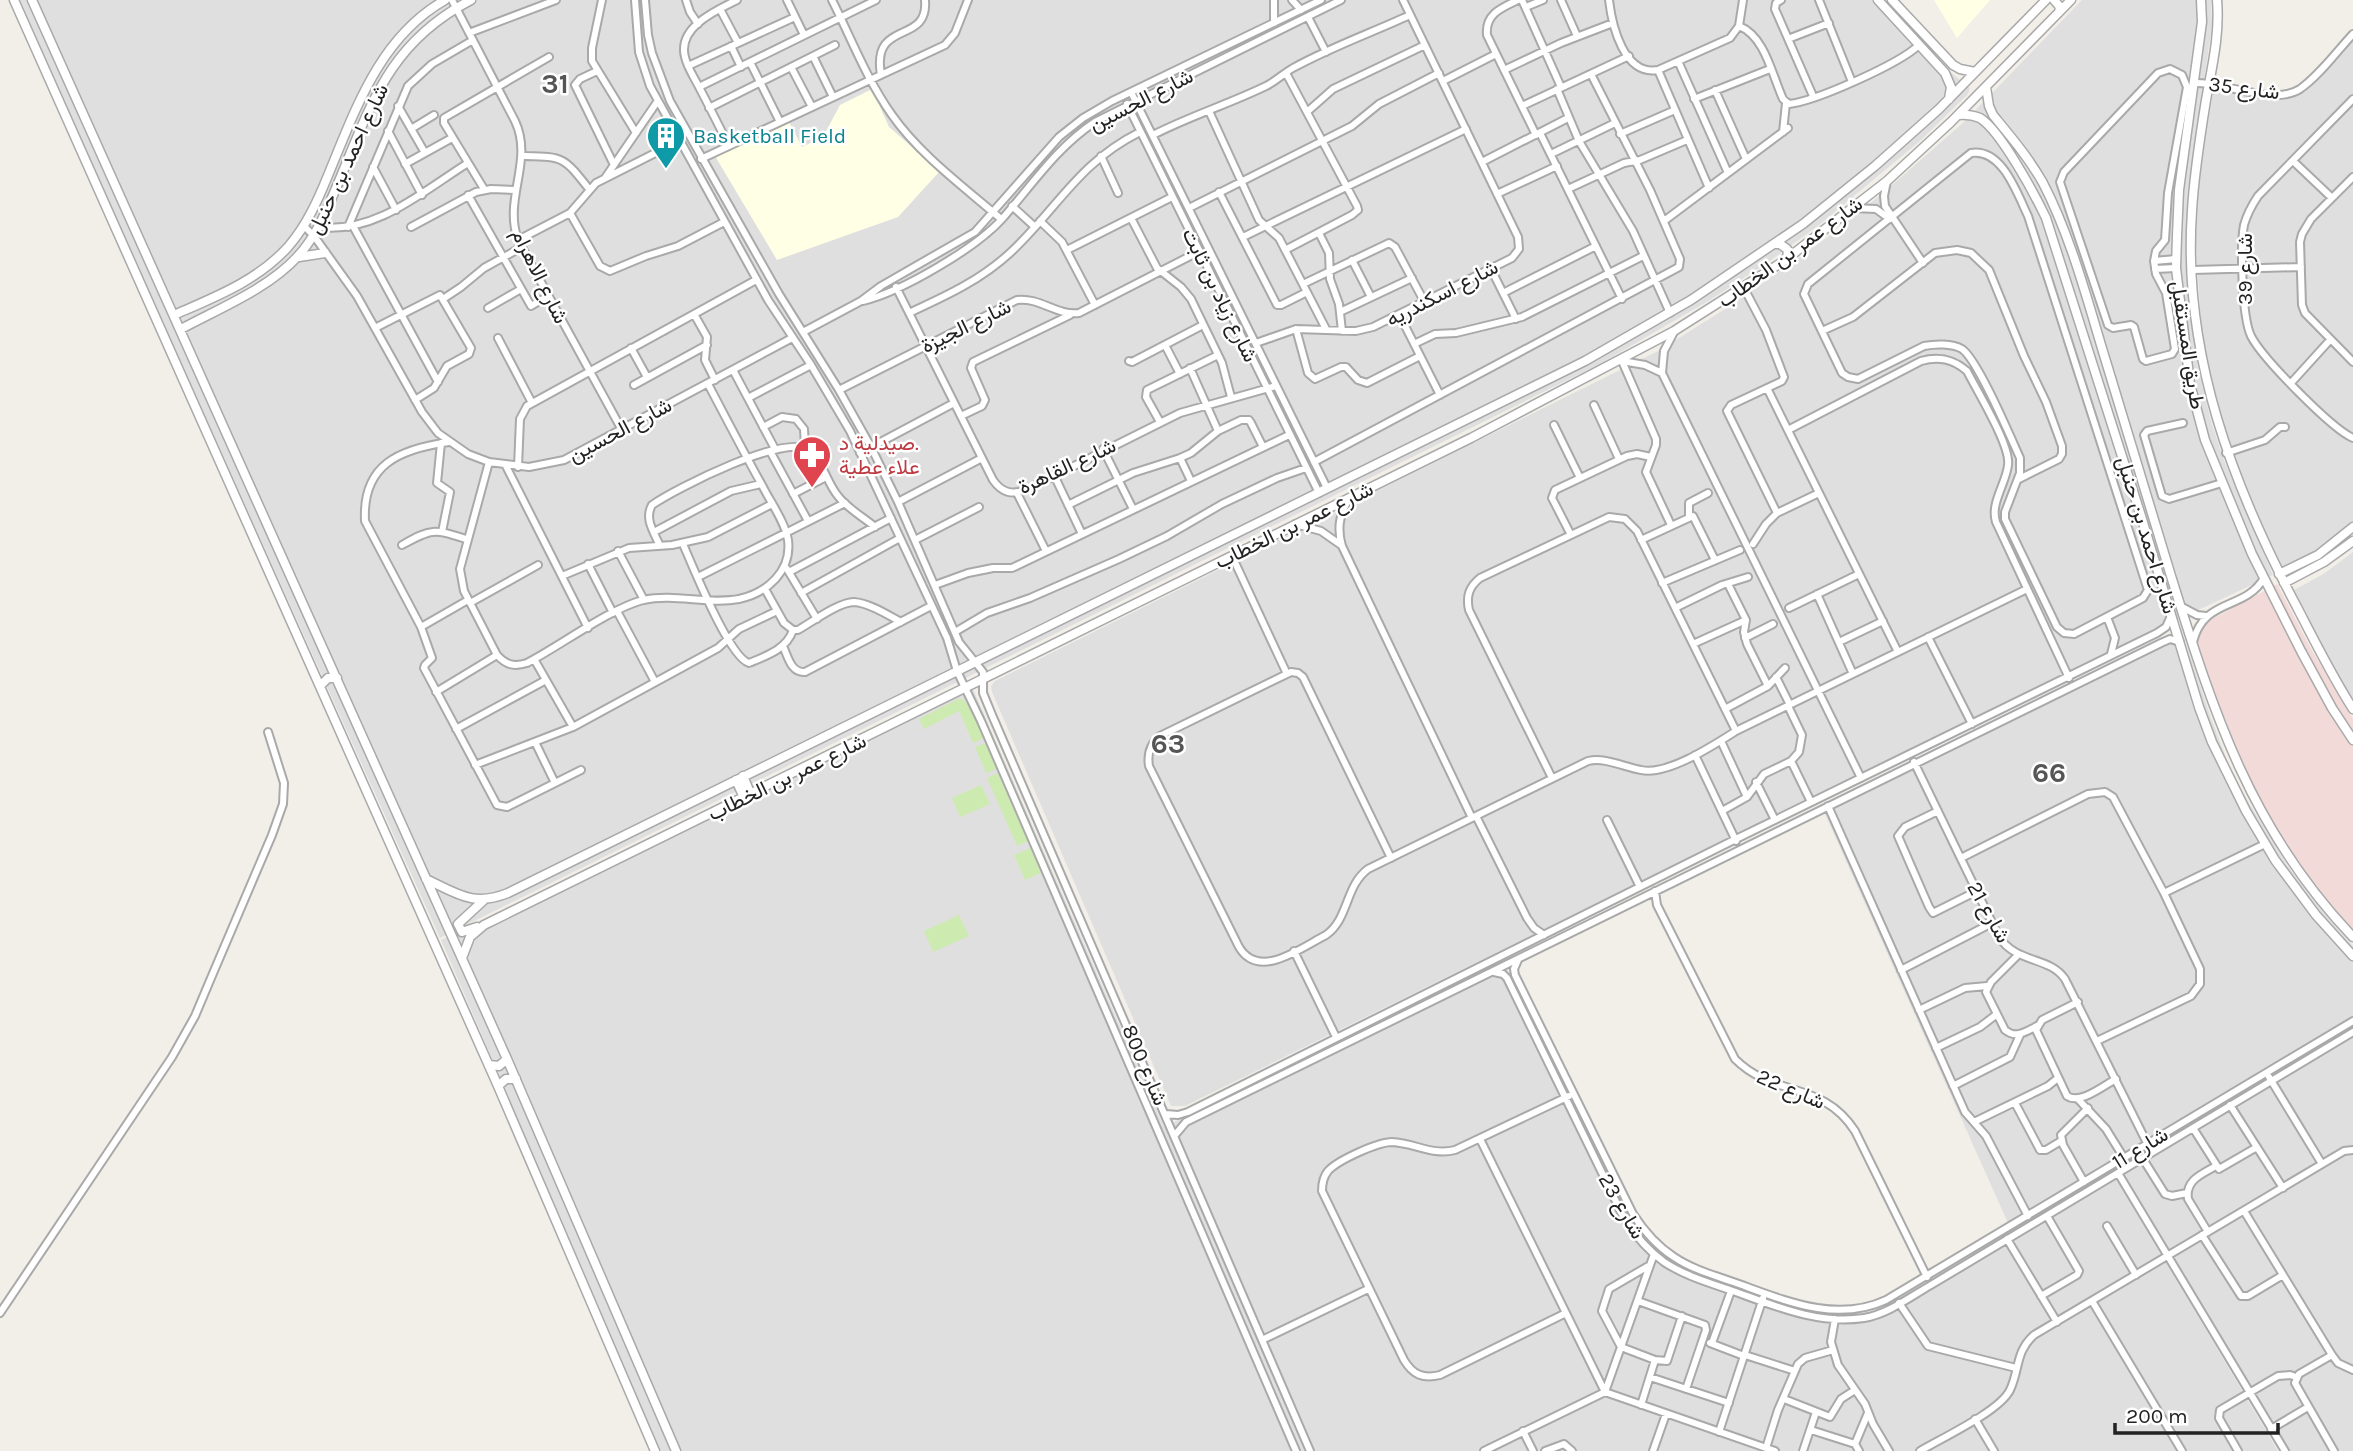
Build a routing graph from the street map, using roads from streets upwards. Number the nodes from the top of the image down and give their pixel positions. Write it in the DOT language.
graph roads {
  1 [pos="14,0"];
  2 [pos="32,0"];
  3 [pos="445,0"];
  4 [pos="471,0"];
  5 [pos="556,0"];
  6 [pos="602,0"];
  7 [pos="635,0"];
  8 [pos="645,0"];
  9 [pos="686,0"];
  10 [pos="737,0"];
  11 [pos="787,0"];
  12 [pos="832,0"];
  13 [pos="876,0"];
  14 [pos="925,0"];
  15 [pos="968,0"];
  16 [pos="1274,0"];
  17 [pos="1292,0"];
  18 [pos="1321,0"];
  19 [pos="1341,0"];
  20 [pos="1403,0"];
  21 [pos="1520,0"];
  22 [pos="1543,0"];
  23 [pos="1561,0"];
  24 [pos="1609,0"];
  25 [pos="1743,0"];
  26 [pos="1781,0"];
  27 [pos="1819,0"];
  28 [pos="1878,0"];
  29 [pos="1892,0"];
  30 [pos="2048,0"];
  31 [pos="2071,0"];
  32 [pos="2201,0"];
  33 [pos="2217,0"];
  34 [pos="866,2"];
  35 [pos="453,4"];
  36 [pos="1526,8"];
  37 [pos="720,9"];
  38 [pos="1301,10"];
  39 [pos="2059,12"];
  40 [pos="1410,15"];
  41 [pos="795,17"];
  42 [pos="1308,17"];
  43 [pos="841,18"];
  44 [pos="1274,23"];
  45 [pos="1613,23"];
  46 [pos="1829,23"];
  47 [pos="698,24"];
  48 [pos="1739,26"];
  49 [pos="2353,34"];
  50 [pos="804,35"];
  51 [pos="471,36"];
  52 [pos="1577,36"];
  53 [pos="1926,37"];
  54 [pos="1788,39"];
  55 [pos="734,45"];
  56 [pos="835,45"];
  57 [pos="1425,45"];
  58 [pos="1919,45"];
  59 [pos="1545,50"];
  60 [pos="1326,52"];
  61 [pos="1496,54"];
  62 [pos="813,56"];
  63 [pos="549,57"];
  64 [pos="1629,57"];
  65 [pos="1678,61"];
  66 [pos="750,62"];
  67 [pos="688,66"];
  68 [pos="741,67"];
  69 [pos="791,67"];
  70 [pos="1504,69"];
  71 [pos="1770,69"];
  72 [pos="1658,70"];
  73 [pos="597,71"];
  74 [pos="1286,72"];
  75 [pos="1975,72"];
  76 [pos="1439,73"];
  77 [pos="1591,74"];
  78 [pos="881,75"];
  79 [pos="871,79"];
  80 [pos="1443,81"];
  81 [pos="1852,82"];
  82 [pos="2209,82"];
  83 [pos="760,83"];
  84 [pos="2194,83"];
  85 [pos="496,87"];
  86 [pos="699,87"];
  87 [pos="1986,87"];
  88 [pos="1559,88"];
  89 [pos="1716,90"];
  90 [pos="1131,92"];
  91 [pos="1123,96"];
  92 [pos="1813,96"];
  93 [pos="833,97"];
  94 [pos="1695,99"];
  95 [pos="1949,99"];
  96 [pos="2353,99"];
  97 [pos="1136,101"];
  98 [pos="657,102"];
  99 [pos="1786,103"];
  100 [pos="398,106"];
  101 [pos="1127,106"];
  102 [pos="1522,106"];
  103 [pos="812,107"];
  104 [pos="709,108"];
  105 [pos="1675,110"];
  106 [pos="1209,111"];
  107 [pos="1307,112"];
  108 [pos="434,115"];
  109 [pos="1958,115"];
  110 [pos="1568,118"];
  111 [pos="780,122"];
  112 [pos="1615,123"];
  113 [pos="87,124"];
  114 [pos="411,128"];
  115 [pos="1466,129"];
  116 [pos="73,130"];
  117 [pos="388,131"];
  118 [pos="1140,132"];
  119 [pos="636,133"];
  120 [pos="1538,134"];
  121 [pos="1620,134"];
  122 [pos="1153,135"];
  123 [pos="452,138"];
  124 [pos="1322,140"];
  125 [pos="1687,140"];
  126 [pos="679,141"];
  127 [pos="1579,141"];
  128 [pos="95,143"];
  129 [pos="729,146"];
  130 [pos="81,148"];
  131 [pos="425,153"];
  132 [pos="1551,154"];
  133 [pos="522,156"];
  134 [pos="1101,156"];
  135 [pos="701,159"];
  136 [pos="1746,159"];
  137 [pos="2293,161"];
  138 [pos="1482,162"];
  139 [pos="1634,162"];
  140 [pos="468,163"];
  141 [pos="405,164"];
  142 [pos="614,164"];
  143 [pos="1556,166"];
  144 [pos="373,167"];
  145 [pos="707,170"];
  146 [pos="1728,173"];
  147 [pos="698,175"];
  148 [pos="1598,175"];
  149 [pos="2353,177"];
  150 [pos="603,179"];
  151 [pos="1241,181"];
  152 [pos="1887,181"];
  153 [pos="1347,186"];
  154 [pos="1709,188"];
  155 [pos="484,189"];
  156 [pos="589,189"];
  157 [pos="1568,189"];
  158 [pos="515,190"];
  159 [pos="1219,192"];
  160 [pos="1118,193"];
  161 [pos="1497,194"];
  162 [pos="422,195"];
  163 [pos="468,195"];
  164 [pos="1172,197"];
  165 [pos="2332,198"];
  166 [pos="1012,206"];
  167 [pos="1189,208"];
  168 [pos="1853,208"];
  169 [pos="396,210"];
  170 [pos="570,213"];
  171 [pos="994,213"];
  172 [pos="1130,218"];
  173 [pos="1001,219"];
  174 [pos="1892,219"];
  175 [pos="1664,221"];
  176 [pos="724,222"];
  177 [pos="1037,224"];
  178 [pos="1803,224"];
  179 [pos="304,226"];
  180 [pos="1266,226"];
  181 [pos="319,227"];
  182 [pos="350,227"];
  183 [pos="411,227"];
  184 [pos="1319,233"];
  185 [pos="314,236"];
  186 [pos="1243,237"];
  187 [pos="1814,238"];
  188 [pos="520,244"];
  189 [pos="1774,244"];
  190 [pos="1596,246"];
  191 [pos="1208,247"];
  192 [pos="1067,250"];
  193 [pos="1285,250"];
  194 [pos="1199,252"];
  195 [pos="325,253"];
  196 [pos="1643,256"];
  197 [pos="503,257"];
  198 [pos="296,258"];
  199 [pos="1352,260"];
  200 [pos="1784,261"];
  201 [pos="1923,263"];
  202 [pos="2176,263"];
  203 [pos="2155,265"];
  204 [pos="2301,267"];
  205 [pos="2192,268"];
  206 [pos="2244,268"];
  207 [pos="1491,269"];
  208 [pos="1329,271"];
  209 [pos="1161,272"];
  210 [pos="1609,273"];
  211 [pos="1412,278"];
  212 [pos="757,280"];
  213 [pos="892,280"];
  214 [pos="1655,281"];
  215 [pos="1303,284"];
  216 [pos="1744,288"];
  217 [pos="521,289"];
  218 [pos="896,289"];
  219 [pos="1307,292"];
  220 [pos="1503,293"];
  221 [pos="548,296"];
  222 [pos="1371,298"];
  223 [pos="443,299"];
  224 [pos="1622,299"];
  225 [pos="861,301"];
  226 [pos="1425,303"];
  227 [pos="1095,305"];
  228 [pos="488,308"];
  229 [pos="1340,312"];
  230 [pos="909,313"];
  231 [pos="1670,313"];
  232 [pos="401,314"];
  233 [pos="694,314"];
  234 [pos="1074,314"];
  235 [pos="174,315"];
  236 [pos="1400,316"];
  237 [pos="1516,319"];
  238 [pos="1203,325"];
  239 [pos="376,328"];
  240 [pos="1326,328"];
  241 [pos="181,329"];
  242 [pos="1296,329"];
  243 [pos="1342,331"];
  244 [pos="1674,331"];
  245 [pos="1822,331"];
  246 [pos="803,332"];
  247 [pos="498,338"];
  248 [pos="792,338"];
  249 [pos="2330,340"];
  250 [pos="1256,343"];
  251 [pos="1414,344"];
  252 [pos="707,345"];
  253 [pos="1165,345"];
  254 [pos="926,346"];
  255 [pos="631,348"];
  256 [pos="1218,355"];
  257 [pos="1420,356"];
  258 [pos="1129,361"];
  259 [pos="1622,361"];
  260 [pos="2353,362"];
  261 [pos="811,365"];
  262 [pos="1191,368"];
  263 [pos="733,370"];
  264 [pos="590,371"];
  265 [pos="1662,373"];
  266 [pos="1180,374"];
  267 [pos="647,377"];
  268 [pos="715,380"];
  269 [pos="438,382"];
  270 [pos="2291,383"];
  271 [pos="708,384"];
  272 [pos="634,385"];
  273 [pos="1276,386"];
  274 [pos="1266,388"];
  275 [pos="1531,388"];
  276 [pos="1767,388"];
  277 [pos="839,390"];
  278 [pos="1440,395"];
  279 [pos="1516,396"];
  280 [pos="1231,397"];
  281 [pos="748,398"];
  282 [pos="415,400"];
  283 [pos="532,402"];
  284 [pos="954,403"];
  285 [pos="1206,404"];
  286 [pos="1537,404"];
  287 [pos="1594,405"];
  288 [pos="1522,411"];
  289 [pos="961,416"];
  290 [pos="1160,422"];
  291 [pos="2183,423"];
  292 [pos="1554,425"];
  293 [pos="2285,426"];
  294 [pos="763,427"];
  295 [pos="622,430"];
  296 [pos="1788,430"];
  297 [pos="1218,431"];
  298 [pos="1289,435"];
  299 [pos="2353,438"];
  300 [pos="445,442"];
  301 [pos="805,447"];
  302 [pos="871,447"];
  303 [pos="1263,447"];
  304 [pos="1103,449"];
  305 [pos="773,450"];
  306 [pos="860,453"];
  307 [pos="2226,453"];
  308 [pos="747,457"];
  309 [pos="1651,457"];
  310 [pos="982,458"];
  311 [pos="1180,458"];
  312 [pos="1619,459"];
  313 [pos="489,462"];
  314 [pos="1314,462"];
  315 [pos="506,466"];
  316 [pos="518,467"];
  317 [pos="1306,468"];
  318 [pos="1054,475"];
  319 [pos="826,477"];
  320 [pos="1580,478"];
  321 [pos="1118,480"];
  322 [pos="2018,480"];
  323 [pos="1191,481"];
  324 [pos="2222,482"];
  325 [pos="761,484"];
  326 [pos="1323,491"];
  327 [pos="1819,492"];
  328 [pos="1017,493"];
  329 [pos="1708,493"];
  330 [pos="793,494"];
  331 [pos="1351,496"];
  332 [pos="898,502"];
  333 [pos="845,503"];
  334 [pos="772,504"];
  335 [pos="1069,505"];
  336 [pos="2247,505"];
  337 [pos="979,507"];
  338 [pos="1133,509"];
  339 [pos="2233,512"];
  340 [pos="1777,513"];
  341 [pos="2152,513"];
  342 [pos="1689,516"];
  343 [pos="2141,516"];
  344 [pos="891,518"];
  345 [pos="808,521"];
  346 [pos="1295,524"];
  347 [pos="1671,525"];
  348 [pos="875,527"];
  349 [pos="2353,527"];
  350 [pos="442,532"];
  351 [pos="654,532"];
  352 [pos="786,532"];
  353 [pos="1082,534"];
  354 [pos="1571,535"];
  355 [pos="900,538"];
  356 [pos="466,539"];
  357 [pos="915,540"];
  358 [pos="1641,540"];
  359 [pos="2353,541"];
  360 [pos="683,544"];
  361 [pos="1753,544"];
  362 [pos="402,545"];
  363 [pos="660,546"];
  364 [pos="1342,546"];
  365 [pos="1740,550"];
  366 [pos="618,551"];
  367 [pos="1046,551"];
  368 [pos="1232,556"];
  369 [pos="1715,560"];
  370 [pos="588,564"];
  371 [pos="784,564"];
  372 [pos="538,565"];
  373 [pos="789,572"];
  374 [pos="1157,572"];
  375 [pos="1859,573"];
  376 [pos="2279,574"];
  377 [pos="562,576"];
  378 [pos="698,577"];
  379 [pos="1748,577"];
  380 [pos="2264,578"];
  381 [pos="1662,583"];
  382 [pos="2284,583"];
  383 [pos="1728,584"];
  384 [pos="935,585"];
  385 [pos="765,589"];
  386 [pos="1165,589"];
  387 [pos="2026,589"];
  388 [pos="2255,591"];
  389 [pos="2270,591"];
  390 [pos="801,593"];
  391 [pos="1817,594"];
  392 [pos="709,599"];
  393 [pos="643,600"];
  394 [pos="469,602"];
  395 [pos="931,606"];
  396 [pos="2180,606"];
  397 [pos="1675,608"];
  398 [pos="1789,608"];
  399 [pos="777,611"];
  400 [pos="615,612"];
  401 [pos="2171,614"];
  402 [pos="2206,616"];
  403 [pos="2108,617"];
  404 [pos="817,619"];
  405 [pos="1746,620"];
  406 [pos="1883,621"];
  407 [pos="901,622"];
  408 [pos="1773,624"];
  409 [pos="421,627"];
  410 [pos="587,628"];
  411 [pos="793,630"];
  412 [pos="2115,633"];
  413 [pos="2157,633"];
  414 [pos="956,636"];
  415 [pos="1928,637"];
  416 [pos="1745,638"];
  417 [pos="727,639"];
  418 [pos="1839,642"];
  419 [pos="2180,642"];
  420 [pos="949,643"];
  421 [pos="2161,643"];
  422 [pos="2315,643"];
  423 [pos="1693,644"];
  424 [pos="2134,644"];
  425 [pos="2193,644"];
  426 [pos="783,646"];
  427 [pos="2301,651"];
  428 [pos="1898,652"];
  429 [pos="497,655"];
  430 [pos="2110,656"];
  431 [pos="329,659"];
  432 [pos="534,659"];
  433 [pos="976,662"];
  434 [pos="311,666"];
  435 [pos="1785,668"];
  436 [pos="957,671"];
  437 [pos="1287,674"];
  438 [pos="1853,674"];
  439 [pos="2068,676"];
  440 [pos="1776,677"];
  441 [pos="337,678"];
  442 [pos="546,680"];
  443 [pos="984,680"];
  444 [pos="655,682"];
  445 [pos="320,686"];
  446 [pos="1768,686"];
  447 [pos="2073,686"];
  448 [pos="966,689"];
  449 [pos="2353,690"];
  450 [pos="1818,691"];
  451 [pos="436,692"];
  452 [pos="2345,697"];
  453 [pos="2211,702"];
  454 [pos="1789,705"];
  455 [pos="2199,707"];
  456 [pos="1725,709"];
  457 [pos="2353,709"];
  458 [pos="1972,724"];
  459 [pos="573,727"];
  460 [pos="456,729"];
  461 [pos="1736,731"];
  462 [pos="268,732"];
  463 [pos="2353,740"];
  464 [pos="1721,741"];
  465 [pos="535,742"];
  466 [pos="1695,755"];
  467 [pos="1910,755"];
  468 [pos="1791,761"];
  469 [pos="1914,763"];
  470 [pos="475,765"];
  471 [pos="581,770"];
  472 [pos="740,778"];
  473 [pos="1552,778"];
  474 [pos="1861,778"];
  475 [pos="1756,782"];
  476 [pos="555,783"];
  477 [pos="747,796"];
  478 [pos="1747,797"];
  479 [pos="1811,802"];
  480 [pos="1828,806"];
  481 [pos="1722,811"];
  482 [pos="1938,811"];
  483 [pos="1474,817"];
  484 [pos="1607,820"];
  485 [pos="1775,820"];
  486 [pos="1736,839"];
  487 [pos="2265,844"];
  488 [pos="1740,849"];
  489 [pos="1391,858"];
  490 [pos="1961,858"];
  491 [pos="426,879"];
  492 [pos="1640,887"];
  493 [pos="1655,891"];
  494 [pos="1977,891"];
  495 [pos="2164,893"];
  496 [pos="484,900"];
  497 [pos="1610,902"];
  498 [pos="1615,911"];
  499 [pos="1992,923"];
  500 [pos="484,925"];
  501 [pos="1544,934"];
  502 [pos="2353,937"];
  503 [pos="1294,951"];
  504 [pos="2018,955"];
  505 [pos="2353,956"];
  506 [pos="462,958"];
  507 [pos="1519,959"];
  508 [pos="1901,970"];
  509 [pos="1492,971"];
  510 [pos="1987,986"];
  511 [pos="2078,1002"];
  512 [pos="1919,1010"];
  513 [pos="1997,1014"];
  514 [pos="2353,1021"];
  515 [pos="2037,1026"];
  516 [pos="1129,1029"];
  517 [pos="2353,1032"];
  518 [pos="1117,1034"];
  519 [pos="2020,1035"];
  520 [pos="1336,1037"];
  521 [pos="2097,1041"];
  522 [pos="1936,1048"];
  523 [pos="507,1059"];
  524 [pos="1284,1063"];
  525 [pos="489,1065"];
  526 [pos="1289,1071"];
  527 [pos="2266,1072"];
  528 [pos="2058,1078"];
  529 [pos="516,1079"];
  530 [pos="2116,1079"];
  531 [pos="2271,1080"];
  532 [pos="498,1086"];
  533 [pos="1953,1086"];
  534 [pos="1574,1093"];
  535 [pos="1565,1097"];
  536 [pos="2078,1099"];
  537 [pos="2015,1103"];
  538 [pos="2230,1105"];
  539 [pos="2088,1108"];
  540 [pos="1166,1114"];
  541 [pos="1974,1122"];
  542 [pos="2193,1128"];
  543 [pos="1175,1135"];
  544 [pos="1480,1139"];
  545 [pos="2061,1141"];
  546 [pos="2148,1144"];
  547 [pos="2257,1147"];
  548 [pos="2353,1150"];
  549 [pos="2152,1153"];
  550 [pos="2124,1158"];
  551 [pos="2143,1159"];
  552 [pos="2322,1164"];
  553 [pos="2216,1166"];
  554 [pos="2118,1173"];
  555 [pos="2084,1182"];
  556 [pos="2283,1188"];
  557 [pos="2187,1193"];
  558 [pos="1204,1204"];
  559 [pos="1193,1209"];
  560 [pos="2244,1211"];
  561 [pos="2028,1216"];
  562 [pos="2047,1216"];
  563 [pos="2107,1226"];
  564 [pos="2002,1232"];
  565 [pos="2205,1234"];
  566 [pos="2007,1240"];
  567 [pos="1654,1254"];
  568 [pos="2168,1256"];
  569 [pos="1651,1264"];
  570 [pos="2136,1275"];
  571 [pos="2283,1275"];
  572 [pos="1927,1277"];
  573 [pos="1931,1285"];
  574 [pos="1368,1289"];
  575 [pos="1731,1291"];
  576 [pos="1765,1293"];
  577 [pos="2041,1296"];
  578 [pos="1638,1301"];
  579 [pos="2092,1301"];
  580 [pos="1762,1302"];
  581 [pos="1899,1303"];
  582 [pos="0,1313"];
  583 [pos="1566,1313"];
  584 [pos="1682,1316"];
  585 [pos="1835,1320"];
  586 [pos="2057,1322"];
  587 [pos="1262,1340"];
  588 [pos="1703,1340"];
  589 [pos="1712,1343"];
  590 [pos="1621,1347"];
  591 [pos="1833,1350"];
  592 [pos="2332,1354"];
  593 [pos="1744,1355"];
  594 [pos="1655,1360"];
  595 [pos="2016,1368"];
  596 [pos="2353,1370"];
  597 [pos="1795,1371"];
  598 [pos="1650,1377"];
  599 [pos="2296,1377"];
  600 [pos="1686,1389"];
  601 [pos="1855,1390"];
  602 [pos="1605,1392"];
  603 [pos="2249,1392"];
  604 [pos="1784,1399"];
  605 [pos="1729,1402"];
  606 [pos="1641,1405"];
  607 [pos="2308,1407"];
  608 [pos="1816,1412"];
  609 [pos="1868,1413"];
  610 [pos="1666,1414"];
  611 [pos="1975,1419"];
  612 [pos="2271,1429"];
  613 [pos="1811,1430"];
  614 [pos="1524,1431"];
  615 [pos="1719,1432"];
  616 [pos="1855,1444"];
  617 [pos="1771,1450"];
  618 [pos="656,1451"];
  619 [pos="676,1451"];
  620 [pos="1296,1451"];
  621 [pos="1310,1451"];
  622 [pos="1484,1451"];
  623 [pos="1532,1451"];
  624 [pos="1545,1451"];
  625 [pos="1572,1451"];
  626 [pos="1653,1451"];
  627 [pos="1803,1451"];
  628 [pos="1859,1451"];
  629 [pos="1889,1451"];
  630 [pos="1920,1451"];
  631 [pos="1994,1451"];
  632 [pos="2182,1451"];
  633 [pos="2238,1451"];
  634 [pos="2285,1451"];
  635 [pos="2334,1451"];
  1 -- 116 [label="street"];
  2 -- 113 [label="street"];
  3 -- 179 [label="street, شارع احمد بن حنبل"];
  4 -- 35 [label="street, شارع احمد بن حنبل"];
  5 -- 51 [label="street"];
  6 -- 73 [label="street"];
  7 -- 98 [label="street, شارع 800"];
  8 -- 135 [label="street, شارع 800"];
  9 -- 47 [label="street"];
  10 -- 37 [label="street"];
  11 -- 41 [label="street"];
  12 -- 43 [label="street"];
  13 -- 34 [label="street"];
  14 -- 78 [label="street"];
  15 -- 78 [label="street"];
  16 -- 44 [label="street"];
  17 -- 38 [label="street"];
  18 -- 38 [label="street, شارع الحسين"];
  19 -- 42 [label="street, شارع الحسين"];
  20 -- 40 [label="street, شارع اسكندريه"];
  21 -- 36 [label="street"];
  21 -- 61 [label="street"];
  22 -- 36 [label="street"];
  23 -- 52 [label="street"];
  24 -- 45 [label="street"];
  25 -- 48 [label="street"];
  26 -- 54 [label="street"];
  27 -- 46 [label="street"];
  28 -- 58 [label="street"];
  29 -- 53 [label="street"];
  30 -- 39 [label="street"];
  30 -- 75 [label="street, شارع عمر بن الخطاب"];
  31 -- 39 [label="street, شارع عمر بن الخطاب"];
  32 -- 84 [label="street, طريق المستقبل"];
  33 -- 82 [label="street, طريق المستقبل"];
  34 -- 43 [label="street"];
  35 -- 51 [label="street, شارع الاهرام"];
  35 -- 181 [label="street, شارع احمد بن حنبل"];
  36 -- 59 [label="street"];
  37 -- 47 [label="street"];
  37 -- 55 [label="street"];
  38 -- 44 [label="street, شارع الحسين"];
  39 -- 87 [label="street, شارع عمر بن الخطاب"];
  40 -- 57 [label="street, شارع اسكندريه"];
  40 -- 60 [label="street"];
  41 -- 50 [label="street"];
  41 -- 55 [label="street"];
  42 -- 60 [label="street"];
  42 -- 97 [label="street, شارع الحسين"];
  43 -- 50 [label="street"];
  43 -- 79 [label="street"];
  44 -- 90 [label="street, شارع الحسين"];
  45 -- 52 [label="street"];
  45 -- 64 [label="street"];
  46 -- 54 [label="street"];
  46 -- 81 [label="street"];
  47 -- 67 [label="street"];
  48 -- 65 [label="street"];
  48 -- 71 [label="street"];
  49 -- 82 [label="street, شارع 35"];
  50 -- 66 [label="street"];
  51 -- 85 [label="street, شارع الاهرام"];
  51 -- 100 [label="street"];
  52 -- 59 [label="street"];
  53 -- 58 [label="street"];
  53 -- 75 [label="street"];
  54 -- 92 [label="street"];
  55 -- 67 [label="street"];
  55 -- 68 [label="street"];
  56 -- 62 [label="street"];
  57 -- 76 [label="street, شارع اسكندريه"];
  57 -- 107 [label="street"];
  58 -- 81 [label="street"];
  58 -- 95 [label="street"];
  59 -- 70 [label="street"];
  59 -- 88 [label="street"];
  60 -- 74 [label="street"];
  61 -- 70 [label="street"];
  61 -- 80 [label="street"];
  62 -- 69 [label="street"];
  62 -- 93 [label="street"];
  63 -- 85 [label="street"];
  64 -- 72 [label="street"];
  64 -- 77 [label="street"];
  65 -- 72 [label="street"];
  65 -- 94 [label="street"];
  66 -- 68 [label="street"];
  66 -- 83 [label="street"];
  67 -- 86 [label="street"];
  68 -- 86 [label="street"];
  69 -- 83 [label="street"];
  69 -- 103 [label="street"];
  70 -- 102 [label="street"];
  71 -- 89 [label="street"];
  71 -- 99 [label="street"];
  72 -- 105 [label="street"];
  73 -- 119 [label="street"];
  73 -- 142 [label="street"];
  74 -- 106 [label="street"];
  74 -- 107 [label="street"];
  75 -- 95 [label="street, شارع عمر بن الخطاب"];
  76 -- 80 [label="street, شارع اسكندريه"];
  76 -- 124 [label="street"];
  77 -- 88 [label="street"];
  77 -- 112 [label="street"];
  78 -- 79 [label="street"];
  79 -- 93 [label="street"];
  79 -- 171 [label="street"];
  80 -- 115 [label="street, شارع اسكندريه"];
  81 -- 92 [label="street"];
  82 -- 84 [label="street, شارع 35"];
  82 -- 205 [label="street, طريق المستقبل"];
  83 -- 104 [label="street"];
  83 -- 111 [label="street"];
  84 -- 202 [label="street, طريق المستقبل"];
  85 -- 123 [label="street"];
  85 -- 133 [label="street, شارع الاهرام"];
  86 -- 104 [label="street"];
  87 -- 109 [label="street, شارع عمر بن الخطاب"];
  87 -- 341 [label="street, شارع احمد بن حنبل"];
  88 -- 102 [label="street"];
  88 -- 110 [label="street"];
  89 -- 94 [label="street"];
  89 -- 136 [label="street"];
  90 -- 91 [label="street, شارع الحسين"];
  90 -- 97 [label="street, شارع زياد بن ثابت"];
  91 -- 101 [label="street, شارع زياد بن ثابت"];
  91 -- 171 [label="street, شارع الحسين"];
  92 -- 99 [label="street"];
  93 -- 103 [label="street"];
  94 -- 146 [label="street"];
  95 -- 178 [label="street, شارع عمر بن الخطاب"];
  96 -- 137 [label="street, شارع 39"];
  97 -- 101 [label="street, شارع الحسين"];
  97 -- 122 [label="street, شارع زياد بن ثابت"];
  98 -- 119 [label="street"];
  98 -- 126 [label="street, شارع 800"];
  99 -- 136 [label="street"];
  100 -- 114 [label="street"];
  100 -- 117 [label="street"];
  101 -- 118 [label="street, شارع زياد بن ثابت"];
  101 -- 166 [label="street, شارع الحسين"];
  102 -- 120 [label="street"];
  103 -- 111 [label="street"];
  104 -- 129 [label="street"];
  105 -- 121 [label="street"];
  105 -- 125 [label="street"];
  106 -- 122 [label="street"];
  106 -- 151 [label="street"];
  107 -- 124 [label="street"];
  108 -- 114 [label="street"];
  109 -- 152 [label="street, شارع عمر بن الخطاب"];
  109 -- 343 [label="street, شارع احمد بن حنبل"];
  110 -- 120 [label="street"];
  110 -- 127 [label="street"];
  111 -- 129 [label="street"];
  112 -- 121 [label="street"];
  112 -- 127 [label="street"];
  113 -- 116 [label="street"];
  113 -- 128 [label="street"];
  114 -- 131 [label="street"];
  115 -- 138 [label="street, شارع اسكندريه"];
  115 -- 153 [label="street"];
  116 -- 130 [label="street"];
  117 -- 141 [label="street"];
  117 -- 144 [label="street"];
  118 -- 134 [label="street"];
  118 -- 164 [label="street, شارع زياد بن ثابت"];
  119 -- 142 [label="street"];
  120 -- 132 [label="street"];
  120 -- 138 [label="street"];
  121 -- 139 [label="street"];
  122 -- 167 [label="street, شارع زياد بن ثابت"];
  123 -- 131 [label="street"];
  123 -- 140 [label="street"];
  124 -- 151 [label="street"];
  124 -- 153 [label="street"];
  125 -- 139 [label="street"];
  125 -- 154 [label="street"];
  126 -- 147 [label="street, شارع 800"];
  126 -- 150 [label="street"];
  127 -- 132 [label="street"];
  127 -- 148 [label="street"];
  128 -- 130 [label="street"];
  128 -- 235 [label="street"];
  129 -- 135 [label="street"];
  130 -- 434 [label="street"];
  131 -- 141 [label="street"];
  132 -- 143 [label="street"];
  133 -- 156 [label="street"];
  133 -- 158 [label="street, شارع الاهرام"];
  134 -- 160 [label="street"];
  134 -- 177 [label="street"];
  135 -- 145 [label="street, شارع 800"];
  136 -- 146 [label="street"];
  137 -- 165 [label="street"];
  137 -- 206 [label="street, شارع 39"];
  138 -- 161 [label="street, شارع اسكندريه"];
  139 -- 148 [label="street"];
  139 -- 175 [label="street"];
  140 -- 155 [label="street"];
  140 -- 162 [label="street"];
  141 -- 162 [label="street"];
  142 -- 150 [label="street"];
  143 -- 157 [label="street"];
  143 -- 161 [label="street"];
  144 -- 169 [label="street"];
  144 -- 182 [label="street"];
  145 -- 147 [label="street"];
  145 -- 246 [label="street, شارع 800"];
  146 -- 154 [label="street"];
  147 -- 176 [label="street, شارع 800"];
  148 -- 157 [label="street"];
  148 -- 196 [label="street"];
  149 -- 165 [label="street"];
  150 -- 156 [label="street"];
  151 -- 159 [label="street"];
  151 -- 180 [label="street"];
  152 -- 168 [label="street, شارع عمر بن الخطاب"];
  152 -- 174 [label="street"];
  153 -- 180 [label="street"];
  153 -- 184 [label="street"];
  154 -- 175 [label="street"];
  155 -- 158 [label="street"];
  155 -- 163 [label="street"];
  156 -- 170 [label="street"];
  157 -- 190 [label="street"];
  158 -- 188 [label="street, شارع الاهرام"];
  159 -- 167 [label="street"];
  159 -- 186 [label="street"];
  161 -- 207 [label="street, شارع اسكندريه"];
  162 -- 169 [label="street"];
  163 -- 183 [label="street"];
  163 -- 197 [label="street"];
  164 -- 172 [label="street"];
  164 -- 194 [label="street, شارع زياد بن ثابت"];
  165 -- 204 [label="street"];
  166 -- 173 [label="street, شارع الحسين"];
  166 -- 177 [label="street"];
  167 -- 191 [label="street, شارع زياد بن ثابت"];
  168 -- 174 [label="street"];
  168 -- 187 [label="street, شارع عمر بن الخطاب"];
  169 -- 182 [label="street"];
  170 -- 176 [label="street"];
  170 -- 188 [label="street"];
  171 -- 173 [label="street"];
  171 -- 213 [label="street, شارع الحسين"];
  172 -- 192 [label="street"];
  172 -- 209 [label="street"];
  173 -- 218 [label="street, شارع الحسين"];
  174 -- 201 [label="street"];
  174 -- 245 [label="street"];
  174 -- 403 [label="street"];
  175 -- 214 [label="street"];
  176 -- 212 [label="street, شارع 800"];
  177 -- 192 [label="street"];
  177 -- 230 [label="street"];
  178 -- 187 [label="street"];
  178 -- 189 [label="street, شارع عمر بن الخطاب"];
  179 -- 185 [label="street, شارع الحسين"];
  179 -- 235 [label="street, شارع احمد بن حنبل"];
  180 -- 186 [label="street"];
  180 -- 193 [label="street"];
  181 -- 182 [label="street"];
  181 -- 185 [label="street, شارع احمد بن حنبل"];
  182 -- 232 [label="street"];
  184 -- 193 [label="street"];
  184 -- 208 [label="street"];
  185 -- 195 [label="street, شارع الحسين"];
  185 -- 198 [label="street, شارع احمد بن حنبل"];
  186 -- 219 [label="street"];
  187 -- 200 [label="street, شارع عمر بن الخطاب"];
  188 -- 197 [label="street"];
  188 -- 221 [label="street, شارع الاهرام"];
  189 -- 200 [label="street"];
  189 -- 231 [label="street, شارع عمر بن الخطاب"];
  190 -- 210 [label="street"];
  190 -- 220 [label="street"];
  191 -- 194 [label="street"];
  191 -- 250 [label="street, شارع زياد بن ثابت"];
  192 -- 227 [label="street"];
  193 -- 215 [label="street"];
  194 -- 209 [label="street"];
  194 -- 274 [label="street, شارع زياد بن ثابت"];
  195 -- 198 [label="street"];
  195 -- 239 [label="street, شارع الحسين"];
  196 -- 210 [label="street"];
  196 -- 214 [label="street"];
  197 -- 217 [label="street"];
  197 -- 223 [label="street"];
  198 -- 241 [label="street, شارع احمد بن حنبل"];
  199 -- 208 [label="street"];
  199 -- 211 [label="street"];
  199 -- 222 [label="street"];
  200 -- 216 [label="street, شارع عمر بن الخطاب"];
  201 -- 245 [label="street"];
  201 -- 322 [label="street"];
  202 -- 203 [label="street"];
  202 -- 324 [label="street, طريق المستقبل"];
  203 -- 203 [label="street"];
  204 -- 206 [label="street"];
  204 -- 249 [label="street"];
  205 -- 206 [label="street"];
  205 -- 307 [label="street, طريق المستقبل"];
  206 -- 270 [label="street, شارع 39"];
  207 -- 220 [label="street"];
  207 -- 226 [label="street, شارع اسكندريه"];
  208 -- 215 [label="street"];
  208 -- 229 [label="street"];
  209 -- 227 [label="street"];
  209 -- 238 [label="street"];
  210 -- 224 [label="street"];
  210 -- 237 [label="street"];
  211 -- 222 [label="street"];
  211 -- 226 [label="street"];
  212 -- 233 [label="street"];
  212 -- 248 [label="street, شارع 800"];
  213 -- 218 [label="street, شارع القاهرة"];
  213 -- 225 [label="street, شارع الحسين"];
  214 -- 224 [label="street"];
  214 -- 231 [label="street"];
  215 -- 219 [label="street"];
  216 -- 244 [label="street, شارع عمر بن الخطاب"];
  216 -- 276 [label="street"];
  217 -- 221 [label="street"];
  217 -- 228 [label="street"];
  218 -- 225 [label="street, شارع الحسين"];
  218 -- 230 [label="street, شارع القاهرة"];
  219 -- 240 [label="street"];
  220 -- 237 [label="street"];
  221 -- 264 [label="street, شارع الاهرام"];
  222 -- 229 [label="street"];
  223 -- 232 [label="street"];
  223 -- 269 [label="street"];
  224 -- 278 [label="street"];
  225 -- 246 [label="street, شارع الحسين"];
  226 -- 236 [label="street, شارع اسكندريه"];
  227 -- 234 [label="street"];
  229 -- 243 [label="street"];
  230 -- 254 [label="street, شارع القاهرة"];
  231 -- 275 [label="street, شارع عمر بن الخطاب"];
  232 -- 239 [label="street"];
  232 -- 269 [label="street"];
  233 -- 252 [label="street"];
  233 -- 255 [label="street"];
  234 -- 254 [label="street, شارع الجيزة"];
  234 -- 289 [label="street"];
  235 -- 241 [label="street"];
  236 -- 243 [label="street, شارع اسكندريه"];
  236 -- 251 [label="street"];
  237 -- 251 [label="street"];
  238 -- 253 [label="street"];
  238 -- 256 [label="street"];
  239 -- 282 [label="street, شارع الحسين"];
  240 -- 242 [label="street, شارع اسكندريه"];
  240 -- 243 [label="street, شارع اسكندريه"];
  241 -- 431 [label="street"];
  242 -- 250 [label="street, شارع اسكندريه"];
  242 -- 257 [label="street"];
  244 -- 259 [label="street, شارع عمر بن الخطاب"];
  244 -- 265 [label="street"];
  245 -- 322 [label="street"];
  246 -- 277 [label="street, شارع 800"];
  247 -- 283 [label="street"];
  248 -- 261 [label="street, شارع 800"];
  248 -- 263 [label="street, شارع الحسين"];
  249 -- 260 [label="street"];
  249 -- 270 [label="street"];
  250 -- 273 [label="street, شارع زياد بن ثابت"];
  251 -- 257 [label="street"];
  252 -- 267 [label="street"];
  252 -- 268 [label="street"];
  253 -- 258 [label="street"];
  253 -- 266 [label="street"];
  254 -- 277 [label="street, شارع الجيزة"];
  254 -- 284 [label="street, شارع القاهرة"];
  255 -- 264 [label="street"];
  255 -- 267 [label="street"];
  256 -- 262 [label="street"];
  256 -- 280 [label="street"];
  257 -- 278 [label="street"];
  259 -- 265 [label="street"];
  259 -- 286 [label="street, شارع عمر بن الخطاب"];
  259 -- 309 [label="street"];
  261 -- 281 [label="street"];
  261 -- 306 [label="street, شارع 800"];
  262 -- 266 [label="street"];
  262 -- 285 [label="street"];
  263 -- 268 [label="street, شارع الحسين"];
  263 -- 281 [label="street"];
  264 -- 283 [label="street"];
  264 -- 295 [label="street, شارع الاهرام"];
  265 -- 450 [label="street"];
  266 -- 290 [label="street"];
  267 -- 272 [label="street"];
  268 -- 271 [label="street, شارع الحسين"];
  269 -- 282 [label="street"];
  270 -- 299 [label="street, شارع 39"];
  271 -- 295 [label="street, شارع الحسين"];
  271 -- 308 [label="street"];
  273 -- 274 [label="street, شارع القاهرة"];
  273 -- 314 [label="street, شارع زياد بن ثابت"];
  274 -- 280 [label="street, شارع القاهرة"];
  274 -- 298 [label="street, شارع زياد بن ثابت"];
  275 -- 279 [label="street, شارع عمر بن الخطاب"];
  275 -- 286 [label="street"];
  276 -- 296 [label="street"];
  276 -- 340 [label="street"];
  277 -- 302 [label="street, شارع 800"];
  278 -- 314 [label="street"];
  279 -- 288 [label="street"];
  279 -- 326 [label="street, شارع عمر بن الخطاب"];
  280 -- 285 [label="street, شارع القاهرة"];
  281 -- 294 [label="street"];
  282 -- 300 [label="street, شارع الحسين"];
  283 -- 316 [label="street"];
  284 -- 289 [label="street, شارع القاهرة"];
  284 -- 302 [label="street"];
  285 -- 290 [label="street, شارع القاهرة"];
  285 -- 297 [label="street"];
  286 -- 288 [label="street, شارع عمر بن الخطاب"];
  287 -- 312 [label="street"];
  288 -- 331 [label="street, شارع عمر بن الخطاب"];
  289 -- 310 [label="street, شارع القاهرة"];
  290 -- 304 [label="street, شارع القاهرة"];
  291 -- 324 [label="street"];
  292 -- 320 [label="street"];
  293 -- 307 [label="street"];
  294 -- 301 [label="street"];
  294 -- 305 [label="street"];
  295 -- 316 [label="street, شارع الحسين"];
  296 -- 327 [label="street"];
  296 -- 387 [label="street"];
  297 -- 303 [label="street"];
  297 -- 311 [label="street"];
  298 -- 303 [label="street"];
  298 -- 317 [label="street, شارع زياد بن ثابت"];
  300 -- 313 [label="street, شارع الحسين"];
  300 -- 350 [label="street"];
  300 -- 409 [label="street"];
  301 -- 305 [label="street"];
  301 -- 319 [label="street"];
  302 -- 306 [label="street"];
  302 -- 332 [label="street, شارع 800"];
  303 -- 323 [label="street"];
  304 -- 318 [label="street, شارع القاهرة"];
  304 -- 321 [label="street"];
  305 -- 308 [label="street"];
  305 -- 330 [label="street"];
  306 -- 344 [label="street, شارع 800"];
  307 -- 336 [label="street, طريق المستقبل"];
  308 -- 325 [label="street"];
  308 -- 351 [label="street"];
  309 -- 312 [label="street"];
  309 -- 347 [label="street"];
  310 -- 328 [label="street, شارع القاهرة"];
  310 -- 332 [label="street"];
  311 -- 321 [label="street"];
  311 -- 323 [label="street"];
  312 -- 320 [label="street"];
  313 -- 315 [label="street, شارع الحسين"];
  313 -- 356 [label="street"];
  314 -- 326 [label="street, شارع زياد بن ثابت"];
  315 -- 316 [label="street, شارع الحسين"];
  315 -- 377 [label="street"];
  317 -- 326 [label="street, شارع زياد بن ثابت"];
  317 -- 414 [label="street"];
  318 -- 328 [label="street, شارع القاهرة"];
  318 -- 335 [label="street"];
  319 -- 330 [label="street"];
  319 -- 333 [label="street"];
  320 -- 354 [label="street"];
  321 -- 335 [label="street"];
  321 -- 338 [label="street"];
  322 -- 403 [label="street"];
  323 -- 338 [label="street"];
  324 -- 339 [label="street, طريق المستقبل"];
  325 -- 334 [label="street"];
  325 -- 351 [label="street"];
  326 -- 374 [label="street, شارع عمر بن الخطاب"];
  327 -- 340 [label="street"];
  327 -- 375 [label="street"];
  328 -- 367 [label="street"];
  329 -- 342 [label="street"];
  330 -- 345 [label="street"];
  331 -- 346 [label="street, شارع عمر بن الخطاب"];
  331 -- 364 [label="street"];
  332 -- 357 [label="street, شارع 800"];
  333 -- 345 [label="street"];
  333 -- 348 [label="street"];
  334 -- 352 [label="street"];
  334 -- 360 [label="street"];
  335 -- 353 [label="street"];
  336 -- 339 [label="street"];
  336 -- 376 [label="street, طريق المستقبل"];
  337 -- 357 [label="street"];
  338 -- 353 [label="street"];
  339 -- 380 [label="street, طريق المستقبل"];
  340 -- 361 [label="street"];
  341 -- 343 [label="street"];
  341 -- 396 [label="street, شارع احمد بن حنبل"];
  342 -- 347 [label="street"];
  342 -- 369 [label="street"];
  343 -- 401 [label="street, شارع احمد بن حنبل"];
  344 -- 348 [label="street"];
  344 -- 355 [label="street, شارع 800"];
  345 -- 352 [label="street"];
  346 -- 364 [label="street"];
  346 -- 368 [label="street, شارع عمر بن الخطاب"];
  347 -- 358 [label="street"];
  348 -- 373 [label="street"];
  349 -- 376 [label="street"];
  350 -- 356 [label="street"];
  350 -- 362 [label="street"];
  351 -- 363 [label="street"];
  352 -- 371 [label="street"];
  352 -- 378 [label="street"];
  353 -- 367 [label="street"];
  354 -- 358 [label="street"];
  354 -- 473 [label="street"];
  355 -- 390 [label="street"];
  355 -- 395 [label="street, شارع 800"];
  356 -- 394 [label="street"];
  357 -- 384 [label="street, شارع 800"];
  358 -- 381 [label="street"];
  359 -- 382 [label="street"];
  360 -- 363 [label="street"];
  360 -- 378 [label="street"];
  363 -- 366 [label="street"];
  364 -- 483 [label="street"];
  365 -- 369 [label="street"];
  366 -- 370 [label="street"];
  366 -- 393 [label="street"];
  367 -- 384 [label="street"];
  368 -- 386 [label="street, شارع عمر بن الخطاب"];
  368 -- 437 [label="street"];
  369 -- 381 [label="street"];
  370 -- 377 [label="street"];
  370 -- 400 [label="street"];
  371 -- 373 [label="street"];
  371 -- 385 [label="street"];
  372 -- 394 [label="street"];
  373 -- 390 [label="street"];
  374 -- 386 [label="street"];
  374 -- 433 [label="street, شارع عمر بن الخطاب"];
  375 -- 391 [label="street"];
  375 -- 406 [label="street"];
  376 -- 382 [label="street, طريق المستقبل"];
  377 -- 410 [label="street"];
  378 -- 392 [label="street"];
  379 -- 383 [label="street"];
  380 -- 388 [label="street"];
  380 -- 389 [label="street, طريق المستقبل"];
  381 -- 397 [label="street"];
  382 -- 422 [label="street, طريق المستقبل"];
  383 -- 397 [label="street"];
  383 -- 405 [label="street"];
  384 -- 414 [label="street, شارع 800"];
  385 -- 392 [label="street"];
  385 -- 399 [label="street"];
  386 -- 443 [label="street, شارع عمر بن الخطاب"];
  387 -- 415 [label="street"];
  387 -- 439 [label="street"];
  388 -- 389 [label="street"];
  388 -- 402 [label="street"];
  389 -- 427 [label="street, طريق المستقبل"];
  390 -- 404 [label="street"];
  391 -- 398 [label="street"];
  391 -- 418 [label="street"];
  392 -- 393 [label="street"];
  392 -- 417 [label="street"];
  393 -- 400 [label="street"];
  394 -- 409 [label="street"];
  394 -- 429 [label="street"];
  395 -- 407 [label="street"];
  395 -- 420 [label="street, شارع 800"];
  396 -- 402 [label="street"];
  396 -- 425 [label="street, شارع احمد بن حنبل"];
  397 -- 423 [label="street"];
  399 -- 411 [label="street"];
  399 -- 417 [label="street"];
  400 -- 410 [label="street"];
  400 -- 444 [label="street"];
  401 -- 413 [label="street"];
  401 -- 419 [label="street, شارع احمد بن حنبل"];
  402 -- 425 [label="street"];
  403 -- 412 [label="street"];
  404 -- 407 [label="street"];
  404 -- 411 [label="street"];
  405 -- 416 [label="street"];
  405 -- 423 [label="street"];
  406 -- 418 [label="street"];
  406 -- 428 [label="street"];
  407 -- 426 [label="street"];
  408 -- 416 [label="street"];
  409 -- 451 [label="street"];
  410 -- 432 [label="street"];
  411 -- 426 [label="street"];
  412 -- 424 [label="street"];
  412 -- 430 [label="street"];
  413 -- 421 [label="street"];
  413 -- 424 [label="street"];
  414 -- 420 [label="street"];
  414 -- 433 [label="street, شارع 800"];
  415 -- 428 [label="street"];
  415 -- 458 [label="street"];
  416 -- 446 [label="street"];
  417 -- 426 [label="street"];
  417 -- 444 [label="street"];
  418 -- 438 [label="street"];
  419 -- 421 [label="street"];
  419 -- 455 [label="street, شارع احمد بن حنبل"];
  420 -- 436 [label="street, شارع 800"];
  421 -- 447 [label="street"];
  422 -- 427 [label="street"];
  422 -- 452 [label="street, طريق المستقبل"];
  423 -- 456 [label="street"];
  424 -- 430 [label="street"];
  425 -- 453 [label="street, شارع احمد بن حنبل"];
  427 -- 463 [label="street, طريق المستقبل"];
  428 -- 438 [label="street"];
  429 -- 432 [label="street"];
  429 -- 451 [label="street"];
  430 -- 439 [label="street"];
  431 -- 434 [label="street"];
  431 -- 441 [label="street"];
  432 -- 442 [label="street"];
  433 -- 436 [label="street, شارع عمر بن الخطاب"];
  433 -- 443 [label="street, شارع 800"];
  434 -- 445 [label="street"];
  435 -- 440 [label="street"];
  436 -- 448 [label="street, شارع 800"];
  436 -- 472 [label="street, شارع عمر بن الخطاب"];
  437 -- 489 [label="street"];
  437 -- 503 [label="street"];
  438 -- 450 [label="street"];
  439 -- 447 [label="street"];
  439 -- 458 [label="street"];
  440 -- 446 [label="street"];
  440 -- 454 [label="street"];
  441 -- 445 [label="street"];
  441 -- 491 [label="street"];
  442 -- 459 [label="street"];
  442 -- 460 [label="street"];
  443 -- 448 [label="street, شارع عمر بن الخطاب"];
  443 -- 516 [label="street, شارع 800"];
  444 -- 459 [label="street"];
  445 -- 525 [label="street"];
  446 -- 456 [label="street"];
  447 -- 469 [label="street"];
  448 -- 477 [label="street, شارع عمر بن الخطاب"];
  448 -- 518 [label="street, شارع 800"];
  449 -- 452 [label="street"];
  450 -- 454 [label="street"];
  450 -- 474 [label="street"];
  451 -- 460 [label="street"];
  452 -- 457 [label="street, طريق المستقبل"];
  453 -- 455 [label="street"];
  453 -- 502 [label="street, شارع احمد بن حنبل"];
  454 -- 461 [label="street"];
  454 -- 468 [label="street"];
  455 -- 487 [label="street, شارع احمد بن حنبل"];
  456 -- 461 [label="street"];
  458 -- 467 [label="street"];
  459 -- 465 [label="street"];
  460 -- 470 [label="street"];
  461 -- 464 [label="street"];
  462 -- 582 [label="street"];
  464 -- 466 [label="street"];
  464 -- 478 [label="street"];
  465 -- 470 [label="street"];
  465 -- 476 [label="street"];
  466 -- 473 [label="street"];
  466 -- 481 [label="street"];
  467 -- 469 [label="street, شارع 21"];
  467 -- 474 [label="street"];
  468 -- 475 [label="street"];
  468 -- 479 [label="street"];
  469 -- 480 [label="street"];
  469 -- 482 [label="street, شارع 21"];
  470 -- 476 [label="street"];
  471 -- 476 [label="street"];
  472 -- 477 [label="street"];
  472 -- 496 [label="street, شارع عمر بن الخطاب"];
  473 -- 483 [label="street"];
  474 -- 479 [label="street"];
  475 -- 478 [label="street"];
  475 -- 485 [label="street"];
  477 -- 500 [label="street, شارع عمر بن الخطاب"];
  478 -- 481 [label="street"];
  479 -- 485 [label="street"];
  480 -- 488 [label="street"];
  480 -- 508 [label="street"];
  481 -- 486 [label="street"];
  482 -- 490 [label="street, شارع 21"];
  482 -- 494 [label="street"];
  483 -- 489 [label="street"];
  483 -- 501 [label="street"];
  484 -- 492 [label="street"];
  485 -- 486 [label="street"];
  486 -- 488 [label="street"];
  486 -- 492 [label="street"];
  487 -- 495 [label="street"];
  487 -- 505 [label="street, شارع احمد بن حنبل"];
  488 -- 493 [label="street"];
  489 -- 503 [label="street"];
  490 -- 494 [label="street, شارع 21"];
  490 -- 495 [label="street"];
  491 -- 496 [label="street"];
  491 -- 506 [label="street"];
  492 -- 497 [label="street"];
  493 -- 498 [label="street"];
  493 -- 572 [label="street, شارع 22"];
  494 -- 499 [label="street, شارع 21"];
  495 -- 521 [label="street"];
  496 -- 500 [label="street"];
  497 -- 498 [label="street"];
  497 -- 501 [label="street"];
  498 -- 507 [label="street"];
  499 -- 504 [label="street, شارع 21"];
  499 -- 508 [label="street"];
  500 -- 506 [label="street, شارع عمر بن الخطاب"];
  501 -- 520 [label="street"];
  503 -- 520 [label="street"];
  504 -- 510 [label="street"];
  504 -- 511 [label="street, شارع 21"];
  506 -- 523 [label="street"];
  507 -- 509 [label="street"];
  507 -- 534 [label="street, شارع 23"];
  508 -- 512 [label="street"];
  509 -- 526 [label="street"];
  509 -- 535 [label="street, شارع 23"];
  510 -- 512 [label="street"];
  510 -- 513 [label="street"];
  511 -- 515 [label="street"];
  511 -- 521 [label="street, شارع 21"];
  512 -- 522 [label="street"];
  513 -- 519 [label="street"];
  513 -- 522 [label="street"];
  514 -- 527 [label="street, شارع 11"];
  515 -- 519 [label="street"];
  515 -- 528 [label="street"];
  516 -- 518 [label="street"];
  516 -- 540 [label="street, شارع 800"];
  517 -- 531 [label="street, شارع 11"];
  518 -- 559 [label="street, شارع 800"];
  519 -- 533 [label="street"];
  520 -- 524 [label="street"];
  521 -- 530 [label="street, شارع 21"];
  522 -- 533 [label="street"];
  523 -- 525 [label="street"];
  523 -- 529 [label="street"];
  524 -- 526 [label="street"];
  524 -- 540 [label="street"];
  525 -- 532 [label="street"];
  526 -- 543 [label="street"];
  527 -- 531 [label="street"];
  527 -- 546 [label="street, شارع 11"];
  528 -- 536 [label="street"];
  528 -- 537 [label="street"];
  529 -- 532 [label="street"];
  529 -- 619 [label="street"];
  530 -- 536 [label="street"];
  530 -- 546 [label="street, شارع 21"];
  531 -- 538 [label="street, شارع 11"];
  531 -- 552 [label="street"];
  532 -- 618 [label="street"];
  533 -- 541 [label="street"];
  534 -- 535 [label="street"];
  534 -- 576 [label="street, شارع 23"];
  535 -- 544 [label="street"];
  535 -- 567 [label="street, شارع 23"];
  536 -- 539 [label="street"];
  537 -- 541 [label="street"];
  537 -- 545 [label="street"];
  538 -- 542 [label="street, شارع 11"];
  538 -- 547 [label="street"];
  539 -- 545 [label="street"];
  539 -- 550 [label="street"];
  540 -- 543 [label="street, شارع 800"];
  541 -- 561 [label="street"];
  542 -- 549 [label="street, شارع 11"];
  542 -- 553 [label="street"];
  543 -- 558 [label="street, شارع 800"];
  544 -- 574 [label="street"];
  544 -- 583 [label="street"];
  545 -- 555 [label="street"];
  546 -- 549 [label="street, شارع 21"];
  546 -- 550 [label="street, شارع 11"];
  547 -- 553 [label="street"];
  547 -- 556 [label="street"];
  548 -- 552 [label="street"];
  549 -- 551 [label="street, شارع 11"];
  550 -- 555 [label="street, شارع 11"];
  551 -- 554 [label="street, شارع 11"];
  551 -- 557 [label="street"];
  552 -- 556 [label="street"];
  553 -- 557 [label="street"];
  554 -- 562 [label="street, شارع 11"];
  554 -- 568 [label="street"];
  555 -- 561 [label="street, شارع 11"];
  556 -- 560 [label="street"];
  557 -- 565 [label="street"];
  558 -- 559 [label="street"];
  558 -- 587 [label="street, شارع 800"];
  559 -- 620 [label="street, شارع 800"];
  560 -- 565 [label="street"];
  560 -- 571 [label="street"];
  561 -- 564 [label="street, شارع 11"];
  562 -- 566 [label="street, شارع 11"];
  562 -- 577 [label="street"];
  563 -- 570 [label="street"];
  564 -- 566 [label="street"];
  564 -- 572 [label="street, شارع 11"];
  565 -- 568 [label="street"];
  565 -- 571 [label="street"];
  566 -- 573 [label="street, شارع 11"];
  566 -- 577 [label="street"];
  567 -- 569 [label="street"];
  567 -- 575 [label="street, شارع 23"];
  568 -- 570 [label="street"];
  568 -- 603 [label="street"];
  569 -- 578 [label="street"];
  569 -- 590 [label="street"];
  570 -- 579 [label="street"];
  571 -- 592 [label="street"];
  572 -- 573 [label="street, شارع 22"];
  572 -- 576 [label="street, شارع 23"];
  573 -- 581 [label="street, شارع 23"];
  574 -- 583 [label="street"];
  574 -- 587 [label="street"];
  575 -- 580 [label="street, شارع 23"];
  575 -- 589 [label="street"];
  576 -- 580 [label="street"];
  577 -- 586 [label="street"];
  578 -- 584 [label="street"];
  578 -- 590 [label="street"];
  579 -- 586 [label="street"];
  579 -- 632 [label="street"];
  580 -- 585 [label="street, شارع 23"];
  580 -- 593 [label="street"];
  581 -- 585 [label="street, شارع 23"];
  581 -- 595 [label="street"];
  583 -- 602 [label="street"];
  584 -- 588 [label="street"];
  584 -- 594 [label="street"];
  585 -- 591 [label="street"];
  586 -- 595 [label="street"];
  587 -- 621 [label="street, شارع 800"];
  588 -- 589 [label="street"];
  588 -- 600 [label="street"];
  589 -- 593 [label="street"];
  590 -- 594 [label="street"];
  590 -- 602 [label="street"];
  591 -- 597 [label="street"];
  591 -- 601 [label="street"];
  592 -- 596 [label="street"];
  592 -- 599 [label="street"];
  593 -- 597 [label="street"];
  593 -- 605 [label="street"];
  594 -- 598 [label="street"];
  595 -- 611 [label="street"];
  597 -- 604 [label="street"];
  598 -- 600 [label="street"];
  598 -- 606 [label="street"];
  599 -- 603 [label="street"];
  599 -- 607 [label="street"];
  600 -- 605 [label="street"];
  601 -- 608 [label="street"];
  601 -- 609 [label="street"];
  602 -- 606 [label="street"];
  602 -- 614 [label="street"];
  603 -- 612 [label="street"];
  603 -- 633 [label="street"];
  604 -- 608 [label="street"];
  604 -- 617 [label="street"];
  605 -- 615 [label="street"];
  606 -- 610 [label="street"];
  607 -- 612 [label="street"];
  607 -- 635 [label="street"];
  608 -- 613 [label="street"];
  609 -- 616 [label="street"];
  609 -- 629 [label="street"];
  610 -- 615 [label="street"];
  610 -- 626 [label="street"];
  611 -- 630 [label="street"];
  611 -- 631 [label="street"];
  612 -- 634 [label="street"];
  613 -- 616 [label="street"];
  613 -- 627 [label="street"];
  614 -- 622 [label="street"];
  614 -- 623 [label="street"];
  615 -- 617 [label="street"];
  616 -- 628 [label="street"];
  624 -- 625 [label="street"];
}
